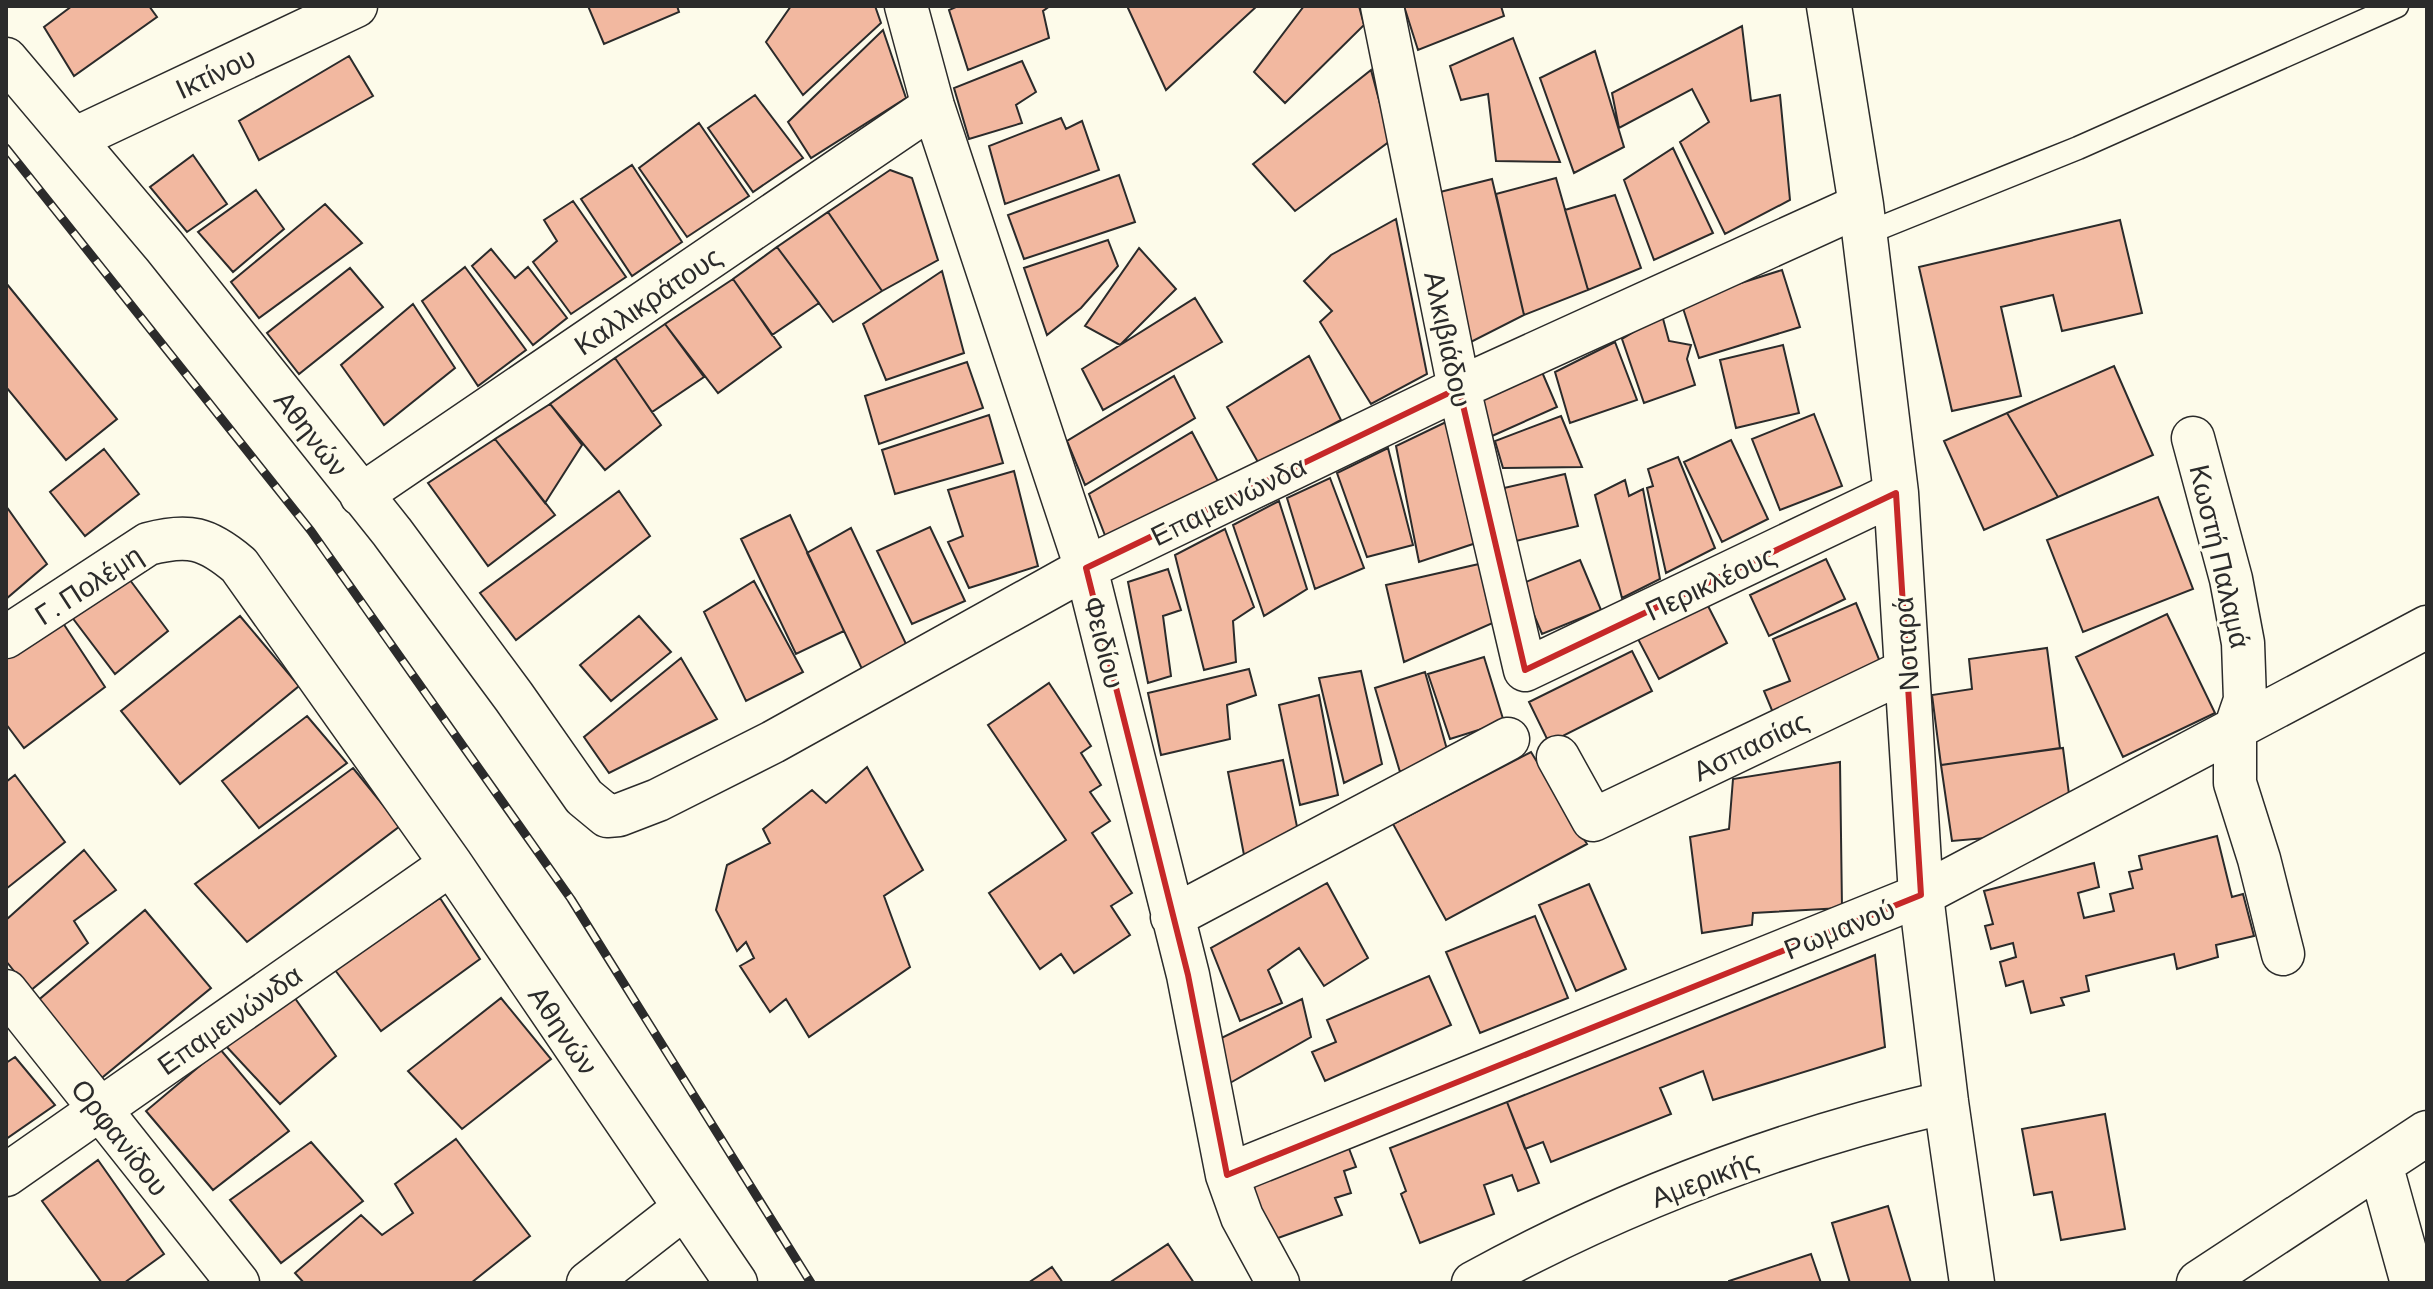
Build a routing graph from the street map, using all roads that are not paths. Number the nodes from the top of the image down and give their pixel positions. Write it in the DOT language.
graph roads {
  1 [pos="356,6"];
  2 [pos="906,6"];
  3 [pos="1382,6"];
  4 [pos="1829,6"];
  5 [pos="2397,6"];
  6 [pos="6,59"];
  7 [pos="933,106"];
  8 [pos="74,139"];
  9 [pos="1863,219"];
  10 [pos="1459,388"];
  11 [pos="2193,438"];
  12 [pos="1896,493"];
  13 [pos="361,495"];
  14 [pos="173,537"];
  15 [pos="1086,568"];
  16 [pos="2427,627"];
  17 [pos="6,637"];
  18 [pos="1525,670"];
  19 [pos="1907,670"];
  20 [pos="2235,729"];
  21 [pos="1508,739"];
  22 [pos="1558,757"];
  23 [pos="607,816"];
  24 [pos="451,864"];
  25 [pos="1921,895"];
  26 [pos="1172,917"];
  27 [pos="2283,954"];
  28 [pos="6,991"];
  29 [pos="1946,1102"];
  30 [pos="99,1110"];
  31 [pos="2427,1133"];
  32 [pos="2380,1164"];
  33 [pos="6,1175"];
  34 [pos="1227,1175"];
  35 [pos="684,1208"];
  36 [pos="238,1283"];
  37 [pos="588,1283"];
  38 [pos="736,1283"];
  39 [pos="1278,1283"];
  40 [pos="1473,1283"];
  41 [pos="1972,1283"];
  42 [pos="2199,1283"];
  43 [pos="2413,1283"];
  1 -- 8 [label="street, Ικτίνου"];
  2 -- 7 [label="street, Φειδίου"];
  3 -- 10 [label="street, Αλκιβιάδου"];
  4 -- 9 [label="main road, Νοταρά"];
  5 -- 9 [label="lane"];
  6 -- 8 [label="street, Αθηνών"];
  7 -- 13 [label="street, Καλλικράτους"];
  7 -- 15 [label="street, Φειδίου"];
  8 -- 13 [label="street, Αθηνών"];
  9 -- 10 [label="street, Επαμεινώνδα"];
  9 -- 12 [label="main road, Νοταρά"];
  10 -- 15 [label="street, Επαμεινώνδα"];
  10 -- 18 [label="street, Αλκιβιάδου"];
  11 -- 20 [label="street, Κωστή Παλαμά"];
  12 -- 18 [label="street, Περικλέους"];
  12 -- 19 [label="main road, Νοταρά"];
  13 -- 23 [label="street, Αθηνών"];
  14 -- 17 [label="street, Γ. Πολέμη"];
  14 -- 24 [label="street, Αθηνών"];
  15 -- 23 [label="street, Επαμεινώνδα"];
  15 -- 26 [label="street, Φειδίου"];
  16 -- 20 [label="street, Ρωμανού"];
  19 -- 22 [label="street, Ασπασίας"];
  19 -- 25 [label="main road, Νοταρά"];
  20 -- 25 [label="street, Ρωμανού"];
  20 -- 27 [label="street, Κωστή Παλαμά"];
  21 -- 26 [label="street"];
  24 -- 30 [label="street, Επαμεινώνδα"];
  24 -- 35 [label="street, Αθηνών"];
  25 -- 29 [label="main road, Νοταρά"];
  25 -- 34 [label="street, Ρωμανού"];
  26 -- 34 [label="street, Φειδίου"];
  28 -- 30 [label="street, Ορφανίδου"];
  29 -- 40 [label="street, Αμερικής"];
  29 -- 41 [label="main road, Νοταρά"];
  30 -- 33 [label="street, Επαμεινώνδα"];
  30 -- 36 [label="street, Ορφανίδου"];
  31 -- 32 [label="main road"];
  32 -- 42 [label="main road"];
  32 -- 43 [label="main road"];
  34 -- 39 [label="street, Φειδίου"];
  35 -- 37 [label="street"];
  35 -- 38 [label="street, Αθηνών"];
}
